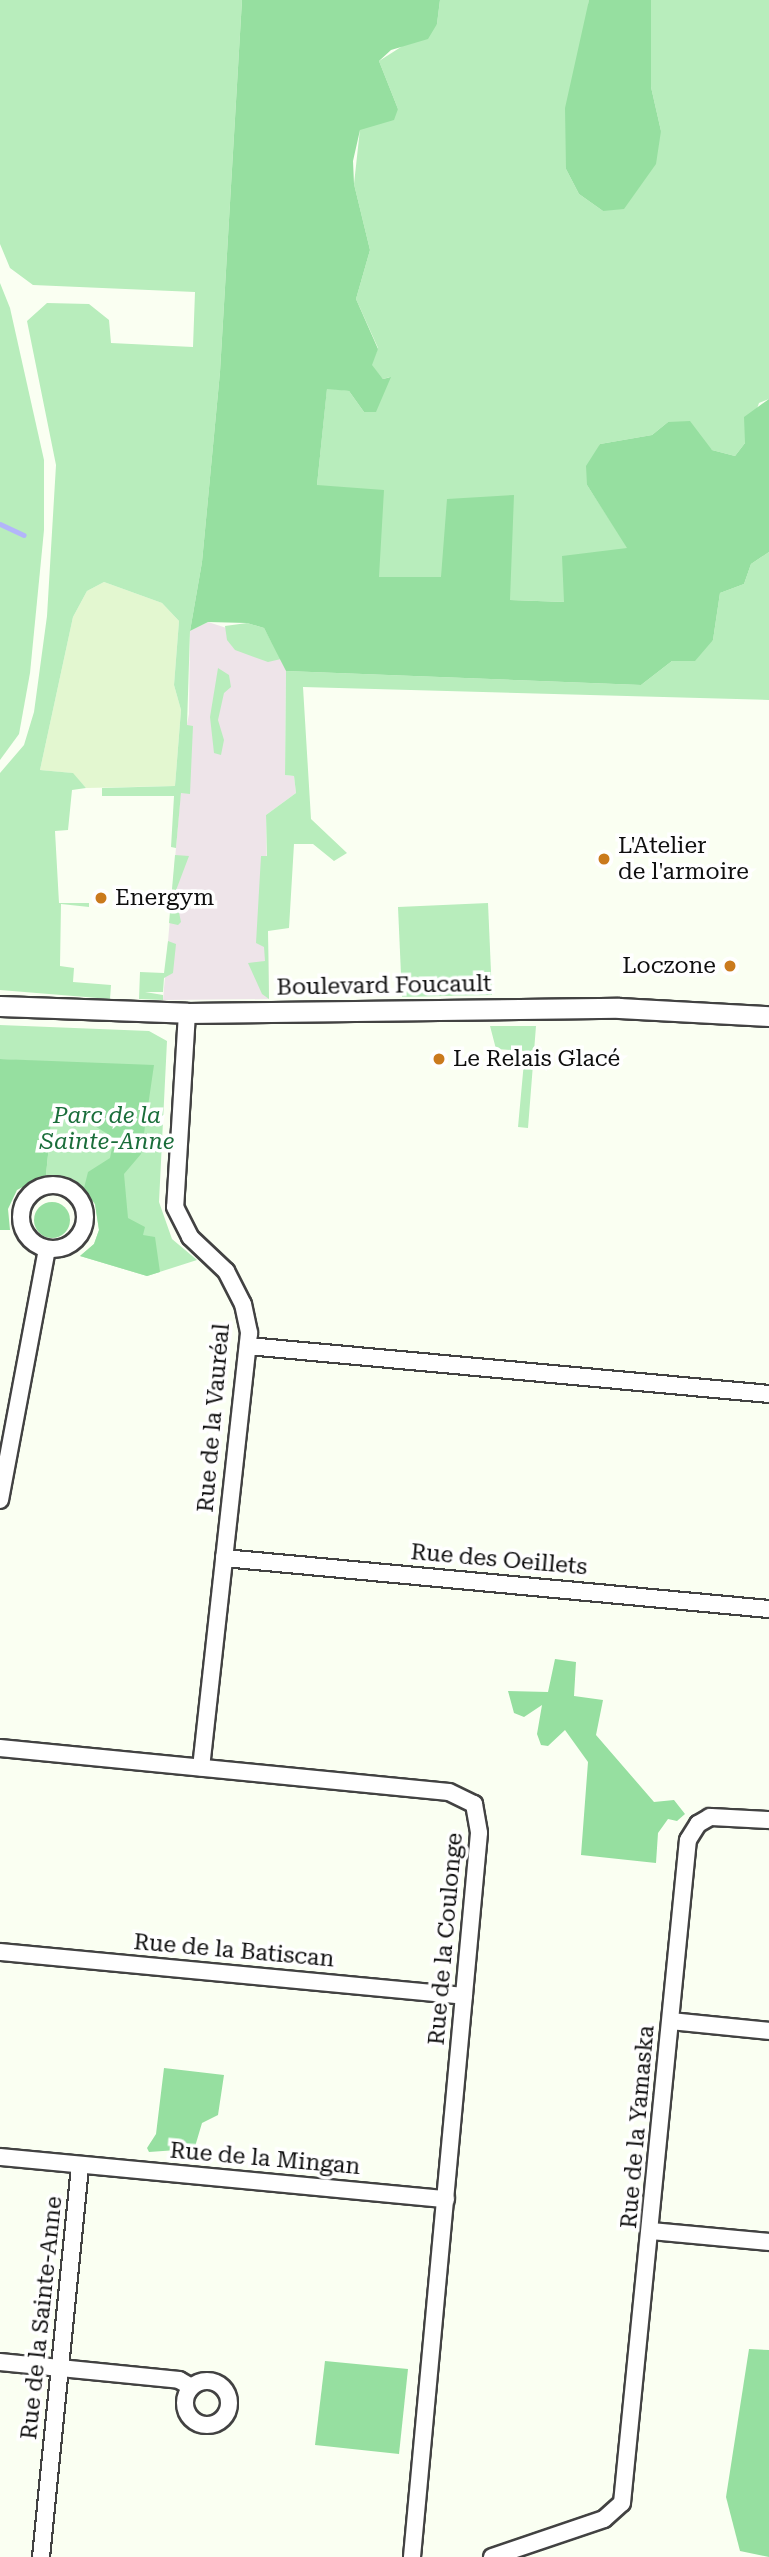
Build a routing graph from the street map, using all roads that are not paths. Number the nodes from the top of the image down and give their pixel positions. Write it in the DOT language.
graph roads {
  1 [pos="0,1006"];
  2 [pos="187,1013"];
  3 [pos="769,1016"];
  4 [pos="47,1249"];
  5 [pos="248,1346"];
  6 [pos="769,1394"];
  7 [pos="0,1500"];
  8 [pos="224,1558"];
  9 [pos="769,1609"];
  10 [pos="0,1748"];
  11 [pos="201,1766"];
  12 [pos="769,1820"];
  13 [pos="0,1952"];
  14 [pos="464,1996"];
  15 [pos="671,2021"];
  16 [pos="769,2031"];
  17 [pos="0,2157"];
  18 [pos="80,2165"];
  19 [pos="446,2199"];
  20 [pos="651,2231"];
  21 [pos="769,2242"];
  22 [pos="0,2362"];
  23 [pos="59,2368"];
  24 [pos="191,2387"];
  25 [pos="41,2557"];
  26 [pos="412,2557"];
  27 [pos="492,2557"];
  1 -- 2 [label="street, Boulevard Foucault"];
  2 -- 3 [label="street, Boulevard Foucault"];
  2 -- 5 [label="street, Rue de la Vauréal"];
  4 -- 4 [label="street"];
  4 -- 7 [label="street"];
  5 -- 6 [label="street"];
  5 -- 8 [label="street, Rue de la Vauréal"];
  8 -- 9 [label="street, Rue des Oeillets"];
  8 -- 11 [label="street, Rue de la Vauréal"];
  10 -- 11 [label="street, Rue de la Coulonge"];
  11 -- 14 [label="street, Rue de la Coulonge"];
  12 -- 15 [label="street, Rue de la Yamaska"];
  13 -- 14 [label="street, Rue de la Batiscan"];
  14 -- 19 [label="street, Rue de la Coulonge"];
  15 -- 16 [label="street"];
  15 -- 20 [label="street, Rue de la Yamaska"];
  17 -- 18 [label="street, Rue de la Sainte-Anne"];
  18 -- 19 [label="street, Rue de la Mingan"];
  18 -- 23 [label="street, Rue de la Sainte-Anne"];
  19 -- 26 [label="street, Rue de la Coulonge"];
  20 -- 21 [label="street"];
  20 -- 27 [label="street, Rue de la Yamaska"];
  22 -- 23 [label="street"];
  23 -- 24 [label="street"];
  23 -- 25 [label="street, Rue de la Sainte-Anne"];
}
